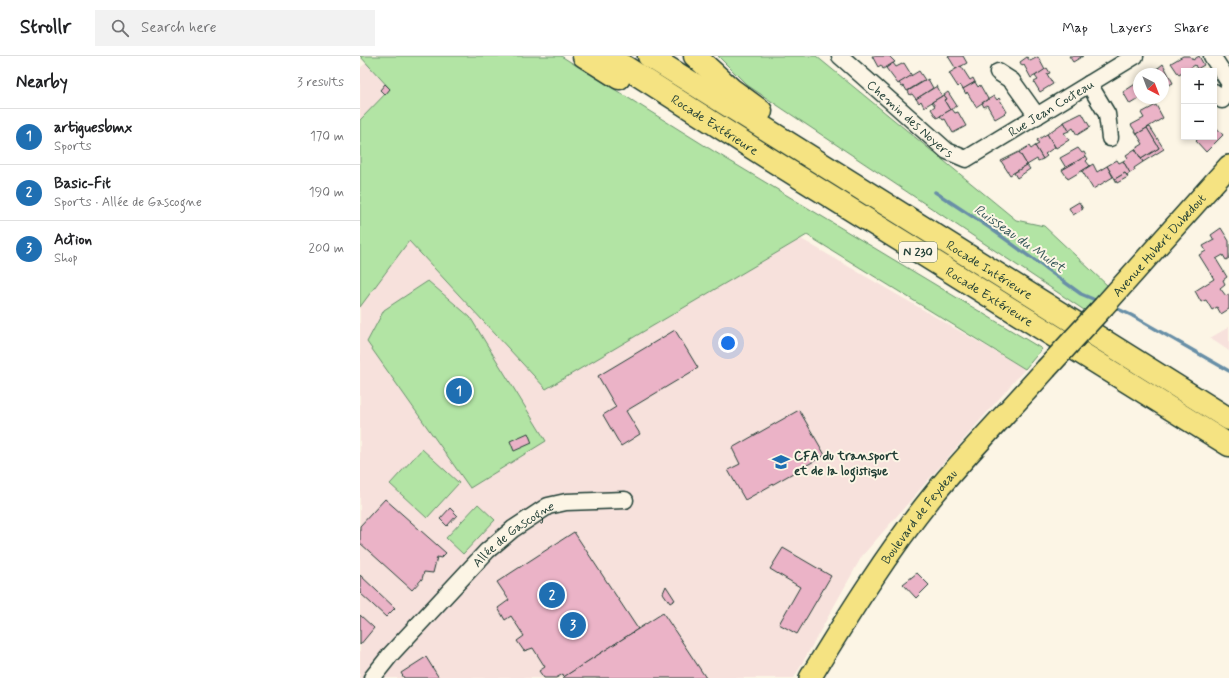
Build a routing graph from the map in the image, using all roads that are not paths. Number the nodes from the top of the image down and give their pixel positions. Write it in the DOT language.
graph roads {
  1 [pos="584,56"];
  2 [pos="608,56"];
  3 [pos="649,56"];
  4 [pos="694,56"];
  5 [pos="840,56"];
  6 [pos="1135,56"];
  7 [pos="1212,56"];
  8 [pos="998,72"];
  9 [pos="1222,80"];
  10 [pos="1090,84"];
  11 [pos="1229,88"];
  12 [pos="1217,95"];
  13 [pos="1037,116"];
  14 [pos="1110,138"];
  15 [pos="766,156"];
  16 [pos="966,159"];
  17 [pos="1229,166"];
  18 [pos="869,194"];
  19 [pos="1046,369"];
  20 [pos="1229,419"];
  21 [pos="1229,445"];
  22 [pos="625,500"];
  23 [pos="372,678"];
  24 [pos="810,678"];
  1 -- 15 [label="highway"];
  2 -- 15 [label="highway, Rocade Extérieure / N 230"];
  3 -- 18 [label="highway, Rocade Intérieure / N 230"];
  4 -- 18 [label="highway"];
  5 -- 16 [label="street, Chemin des Noyers"];
  6 -- 10 [label="street, Rue Jean Cocteau"];
  7 -- 9 [label="street"];
  8 -- 13 [label="street"];
  10 -- 13 [label="street, Rue Jean Cocteau"];
  10 -- 14 [label="street"];
  11 -- 12 [label="street"];
  13 -- 16 [label="street, Rue Jean Cocteau"];
  15 -- 21 [label="highway, Rocade Extérieure / N 230"];
  17 -- 19 [label="main road, Avenue Hubert Dubedout, bridge"];
  18 -- 20 [label="highway, Rocade Intérieure / N 230"];
  19 -- 24 [label="main road, Boulevard de Feydeau"];
  22 -- 23 [label="street, Allée de Gascogne"];
}
